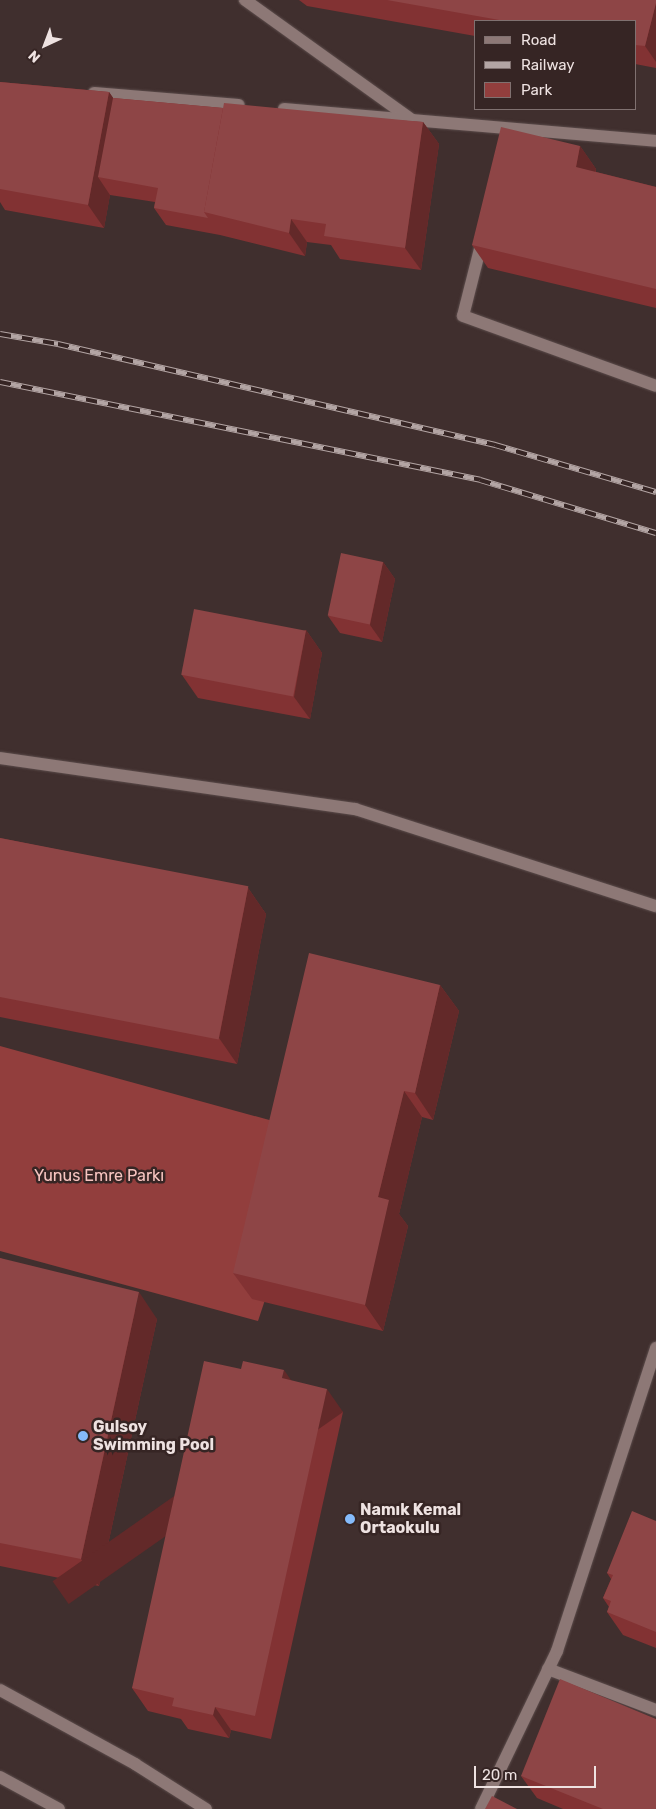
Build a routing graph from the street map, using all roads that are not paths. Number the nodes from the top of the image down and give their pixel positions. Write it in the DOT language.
graph roads {
  1 [pos="245,0"];
  2 [pos="84,92"];
  3 [pos="253,106"];
  4 [pos="273,108"];
  5 [pos="412,120"];
  6 [pos="656,141"];
  7 [pos="486,222"];
  8 [pos="656,386"];
  9 [pos="0,758"];
  10 [pos="656,906"];
  11 [pos="656,1348"];
  12 [pos="548,1669"];
  13 [pos="0,1690"];
  14 [pos="656,1710"];
  15 [pos="0,1777"];
  16 [pos="59,1809"];
  17 [pos="206,1809"];
  18 [pos="481,1809"];
  1 -- 5 [label="street"];
  2 -- 3 [label="street"];
  4 -- 5 [label="street"];
  5 -- 6 [label="street"];
  7 -- 8 [label="street"];
  9 -- 10 [label="street"];
  11 -- 12 [label="street"];
  12 -- 14 [label="street"];
  12 -- 18 [label="street"];
  13 -- 17 [label="street"];
  15 -- 16 [label="street"];
}
